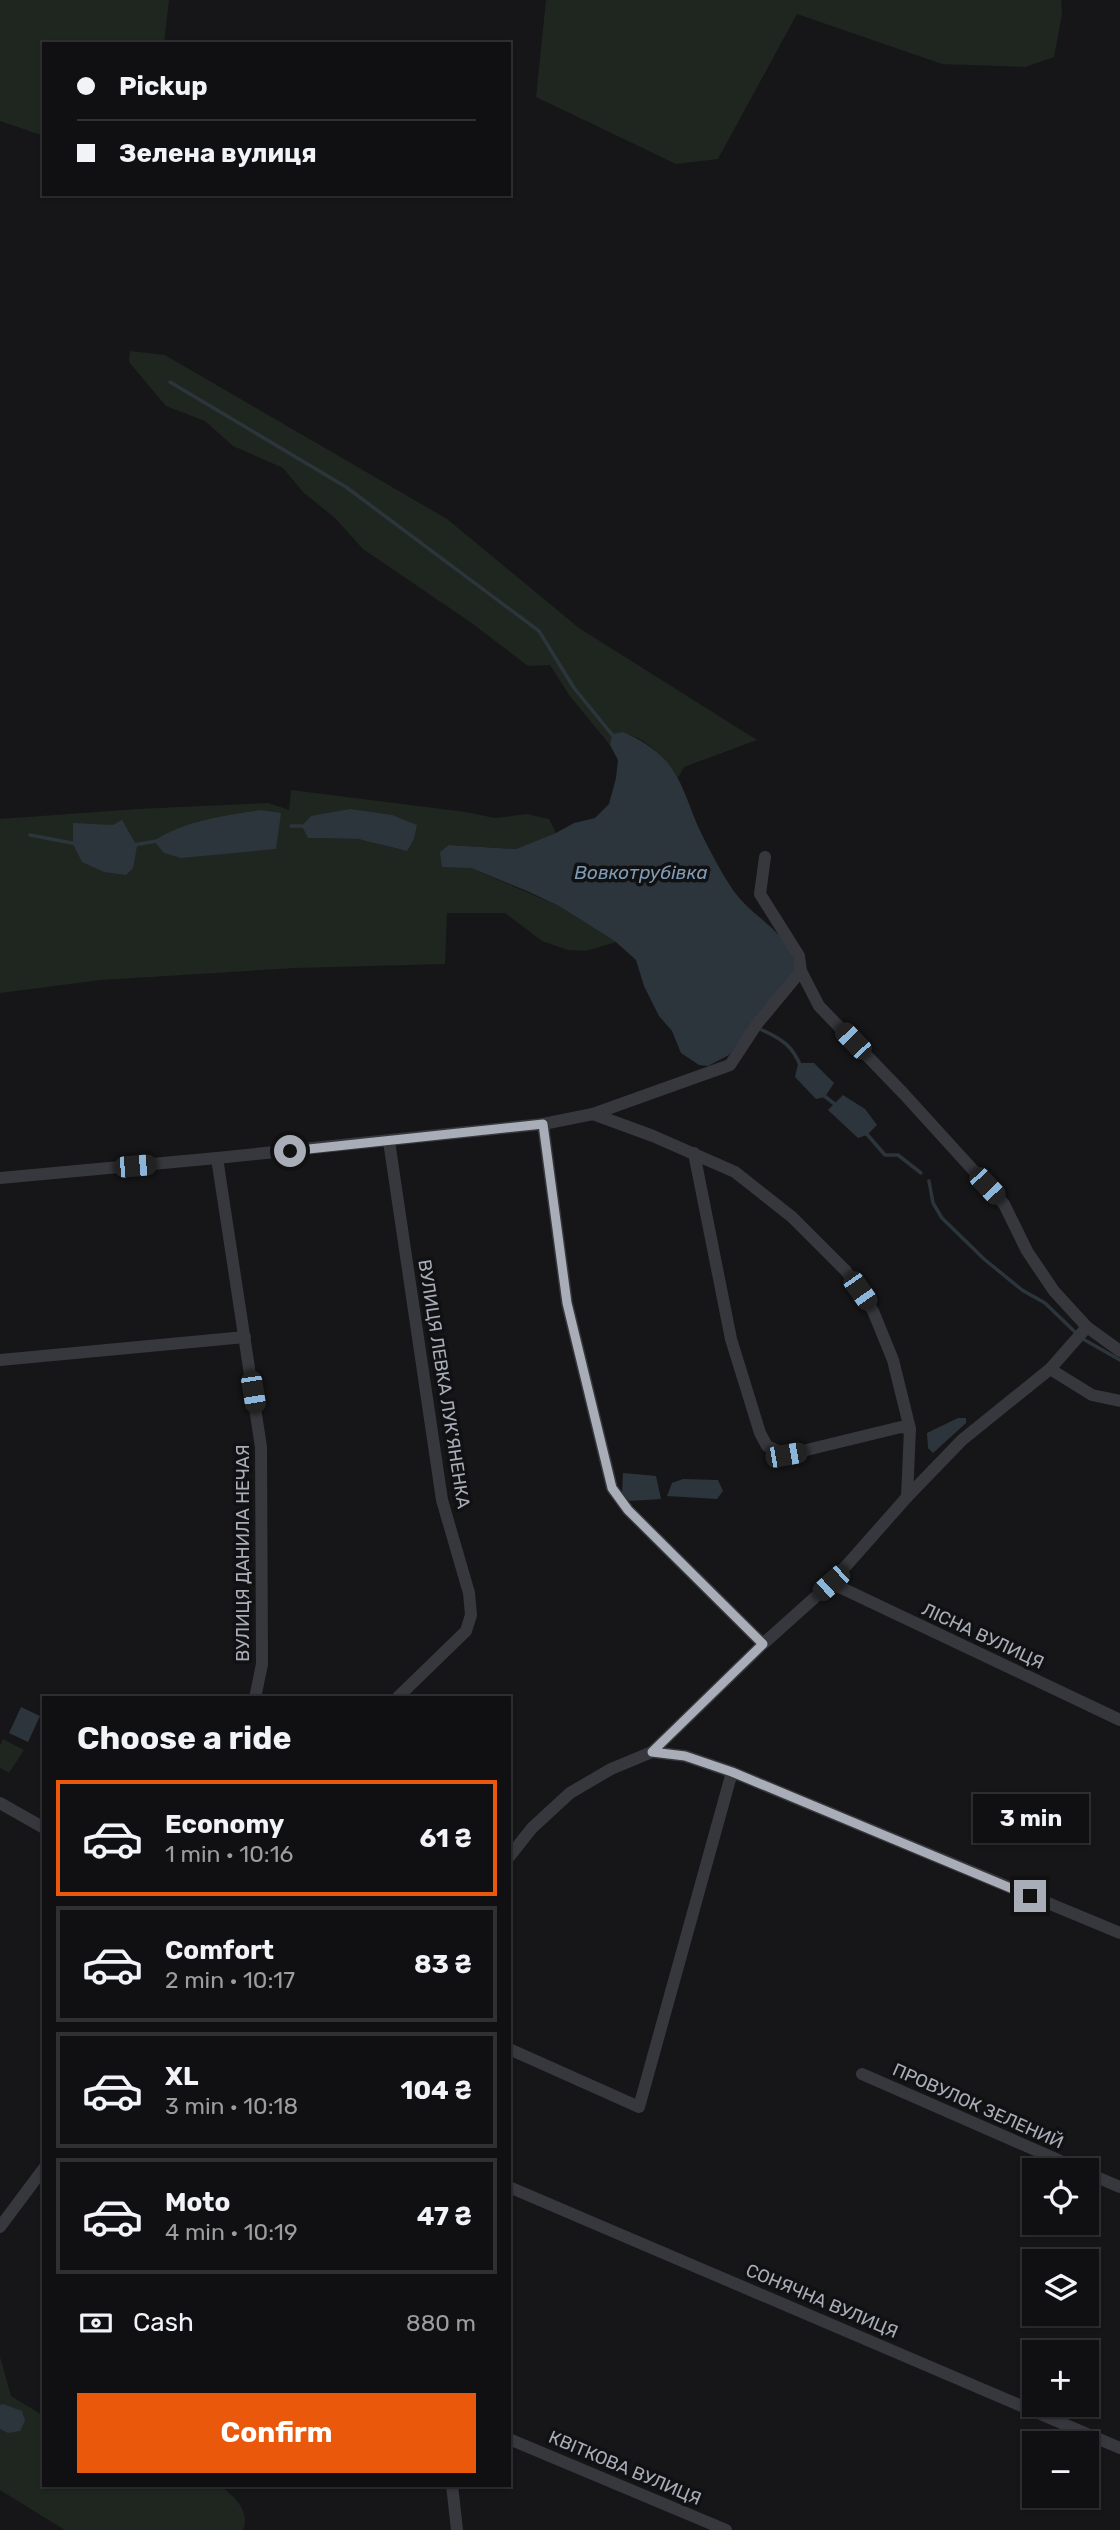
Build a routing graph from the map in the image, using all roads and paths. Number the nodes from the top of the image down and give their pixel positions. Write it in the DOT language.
graph roads {
  1 [pos="765,857"];
  2 [pos="801,971"];
  3 [pos="593,1114"];
  4 [pos="543,1124"];
  5 [pos="389,1141"];
  6 [pos="694,1153"];
  7 [pos="216,1158"];
  8 [pos="0,1178"];
  9 [pos="1087,1327"];
  10 [pos="245,1337"];
  11 [pos="1120,1352"];
  12 [pos="0,1360"];
  13 [pos="1050,1369"];
  14 [pos="1120,1401"];
  15 [pos="910,1429"];
  16 [pos="907,1497"];
  17 [pos="831,1583"];
  18 [pos="763,1644"];
  19 [pos="255,1696"];
  20 [pos="399,1696"];
  21 [pos="1120,1720"];
  22 [pos="652,1752"];
  23 [pos="732,1772"];
  24 [pos="0,1803"];
  25 [pos="42,1827"];
  26 [pos="511,1854"];
  27 [pos="1120,1933"];
  28 [pos="511,2050"];
  29 [pos="862,2074"];
  30 [pos="1053,2158"];
  31 [pos="42,2171"];
  32 [pos="1099,2178"];
  33 [pos="1120,2187"];
  34 [pos="511,2188"];
  35 [pos="0,2227"];
  36 [pos="511,2440"];
  37 [pos="1120,2448"];
  38 [pos="452,2487"];
  39 [pos="457,2530"];
  40 [pos="726,2530"];
  1 -- 2 [label="street"];
  2 -- 3 [label="street"];
  2 -- 9 [label="street"];
  3 -- 4 [label="street"];
  3 -- 6 [label="street"];
  4 -- 5 [label="street"];
  4 -- 18 [label="street"];
  5 -- 7 [label="street"];
  5 -- 20 [label="street, ВУЛИЦЯ ЛЕВКА ЛУК'ЯНЕНКА"];
  6 -- 15 [label="street"];
  6 -- 15 [label="street"];
  7 -- 8 [label="street"];
  7 -- 10 [label="street, ВУЛИЦЯ ДАНИЛА НЕЧАЯ"];
  9 -- 11 [label="street"];
  9 -- 13 [label="street"];
  10 -- 12 [label="street"];
  10 -- 19 [label="street, ВУЛИЦЯ ДАНИЛА НЕЧАЯ"];
  13 -- 14 [label="street"];
  13 -- 16 [label="street"];
  15 -- 16 [label="street"];
  16 -- 17 [label="street"];
  17 -- 18 [label="street"];
  17 -- 21 [label="street, ЛІСНА ВУЛИЦЯ"];
  18 -- 22 [label="street"];
  22 -- 23 [label="street"];
  22 -- 26 [label="street"];
  23 -- 27 [label="street"];
  23 -- 28 [label="street"];
  24 -- 25 [label="street"];
  29 -- 30 [label="street, ПРОВУЛОК ЗЕЛЕНИЙ"];
  31 -- 35 [label="street"];
  32 -- 33 [label="street"];
  34 -- 37 [label="street, СОНЯЧНА ВУЛИЦЯ"];
  36 -- 40 [label="street, КВІТКОВА ВУЛИЦЯ"];
  38 -- 39 [label="street"];
}
